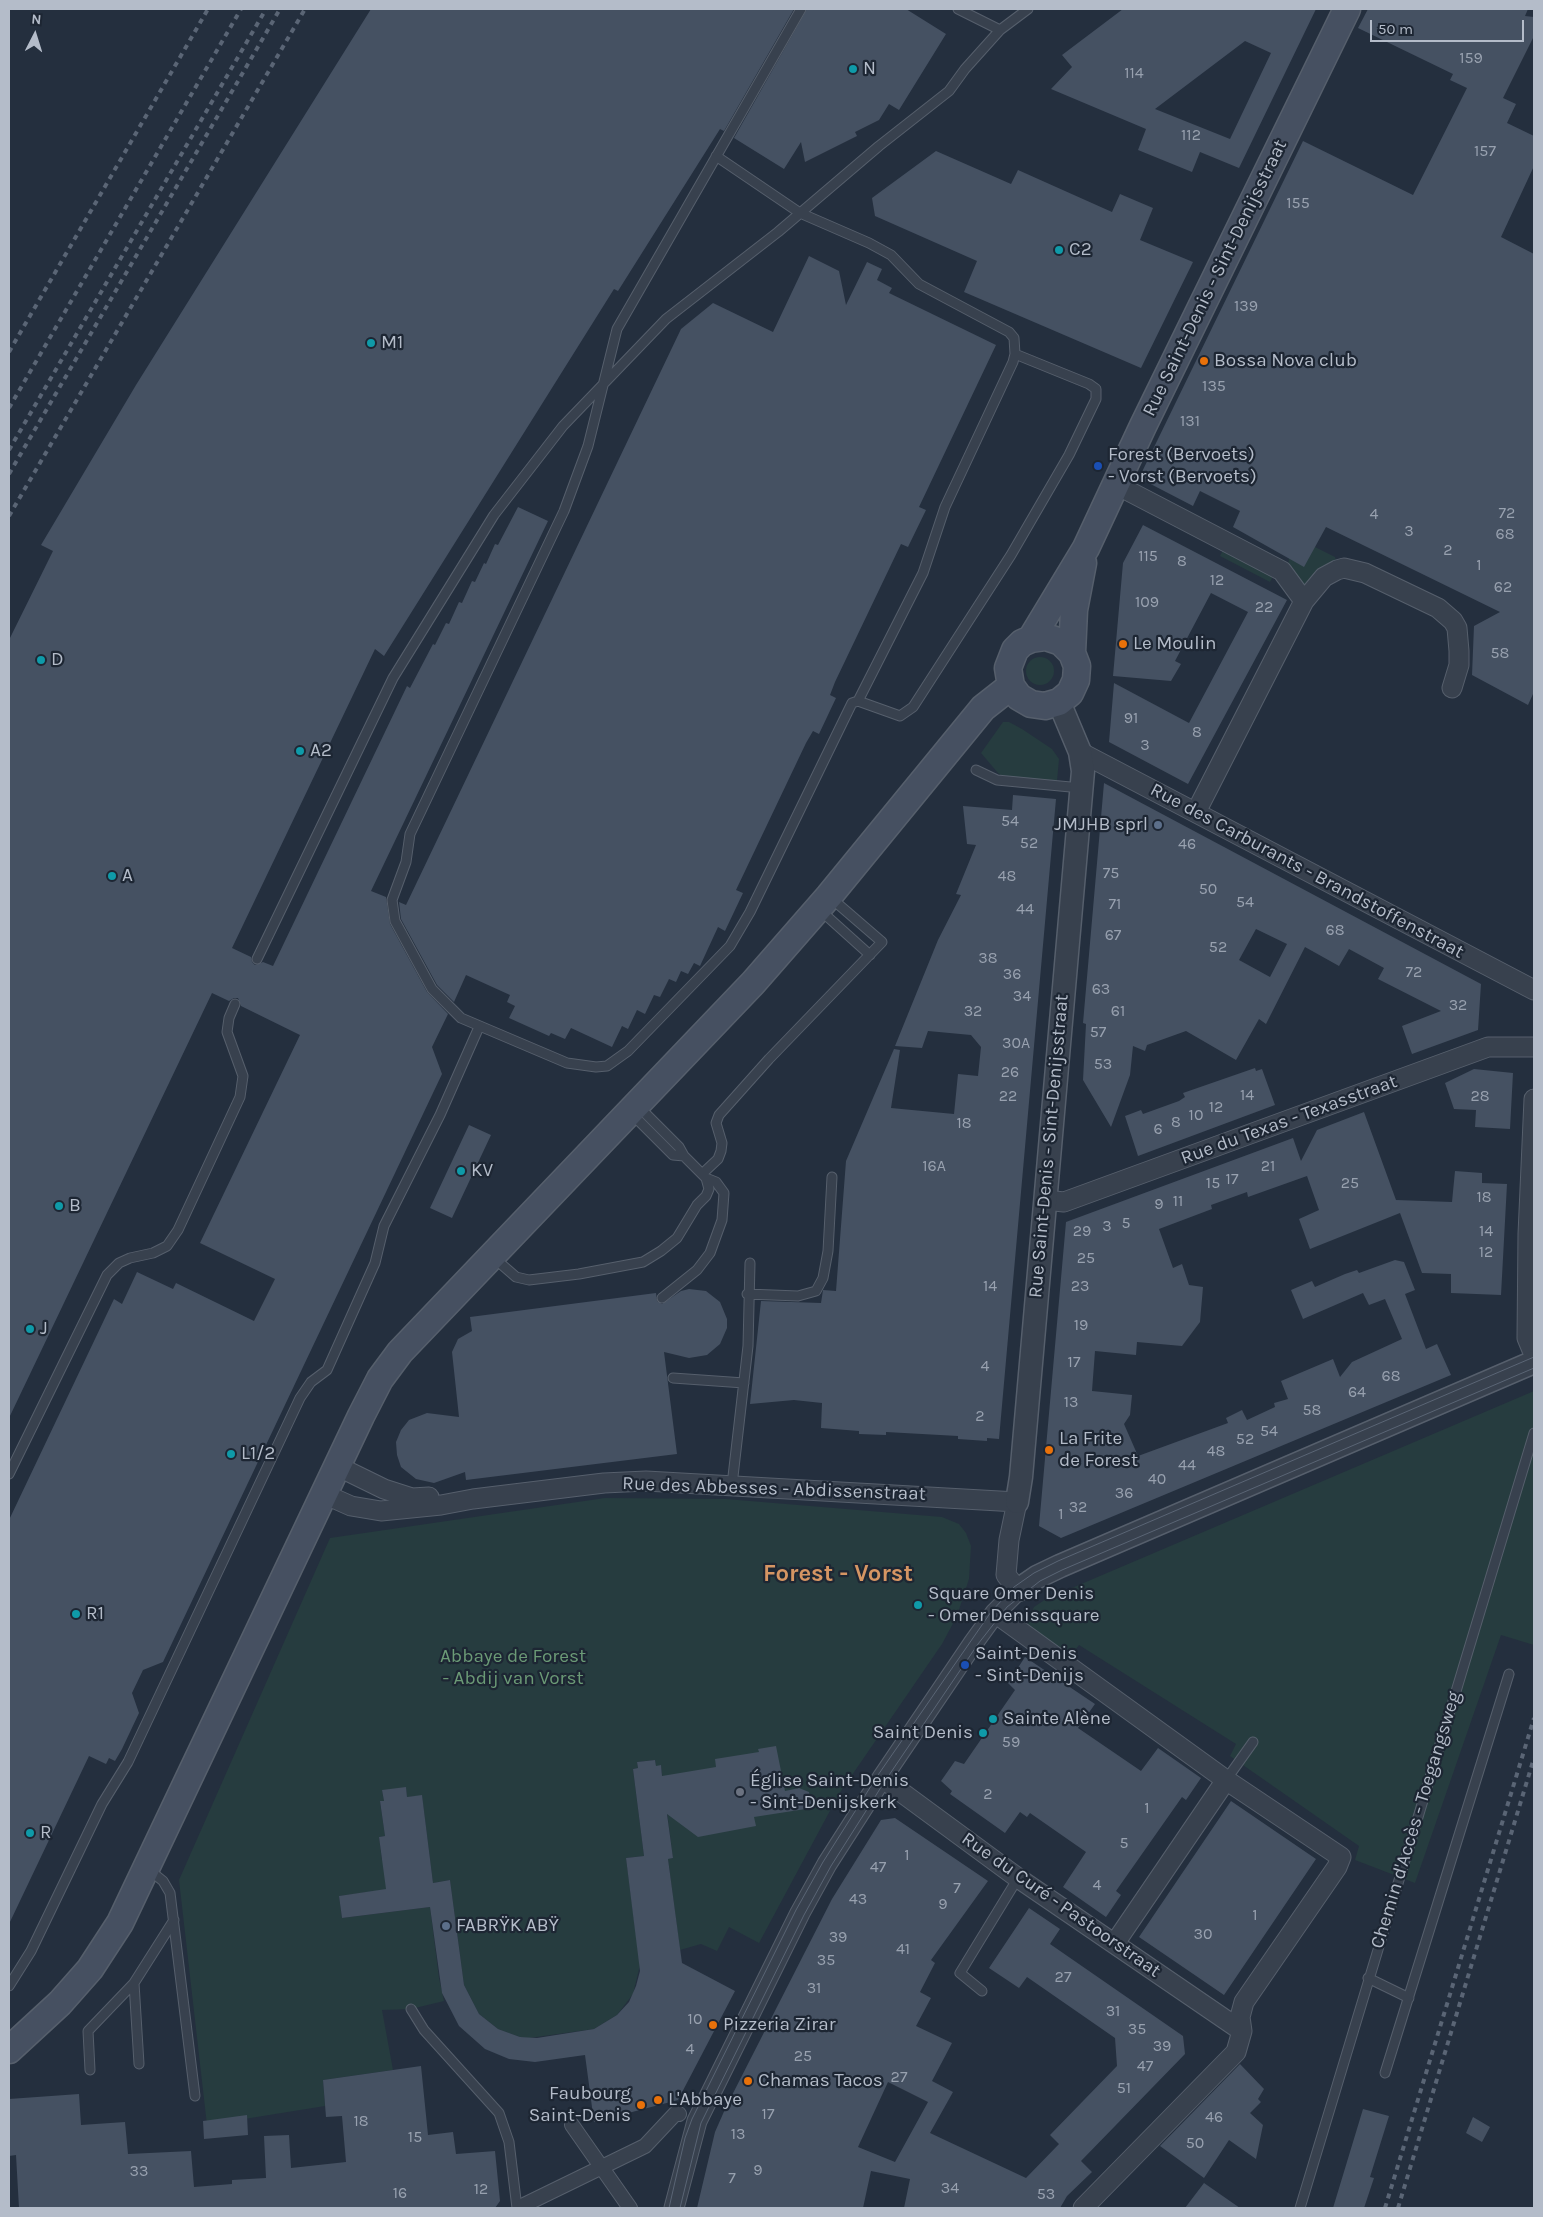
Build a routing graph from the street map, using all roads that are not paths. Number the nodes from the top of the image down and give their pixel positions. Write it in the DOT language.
graph roads {
  1 [pos="801,9"];
  2 [pos="958,9"];
  3 [pos="1028,9"];
  4 [pos="1347,9"];
  5 [pos="1000,30"];
  6 [pos="716,156"];
  7 [pos="800,213"];
  8 [pos="1015,354"];
  9 [pos="604,383"];
  10 [pos="1115,484"];
  11 [pos="1086,548"];
  12 [pos="1304,601"];
  13 [pos="1031,639"];
  14 [pos="1072,653"];
  15 [pos="1011,686"];
  16 [pos="1452,688"];
  17 [pos="858,700"];
  18 [pos="1059,702"];
  19 [pos="1080,752"];
  20 [pos="976,770"];
  21 [pos="1081,788"];
  22 [pos="1196,812"];
  23 [pos="823,902"];
  24 [pos="870,954"];
  25 [pos="257,959"];
  26 [pos="1534,990"];
  27 [pos="235,1004"];
  28 [pos="479,1027"];
  29 [pos="1534,1046"];
  30 [pos="1534,1099"];
  31 [pos="633,1108"];
  32 [pos="704,1176"];
  33 [pos="832,1177"];
  34 [pos="1045,1200"];
  35 [pos="491,1255"];
  36 [pos="750,1263"];
  37 [pos="747,1294"];
  38 [pos="662,1298"];
  39 [pos="1534,1355"];
  40 [pos="1534,1362"];
  41 [pos="673,1378"];
  42 [pos="744,1384"];
  43 [pos="1534,1433"];
  44 [pos="337,1466"];
  45 [pos="9,1474"];
  46 [pos="732,1484"];
  47 [pos="324,1494"];
  48 [pos="473,1499"];
  49 [pos="1017,1502"];
  50 [pos="1018,1590"];
  51 [pos="995,1613"];
  52 [pos="1509,1674"];
  53 [pos="1253,1742"];
  54 [pos="882,1778"];
  55 [pos="1226,1780"];
  56 [pos="146,1868"];
  57 [pos="1018,1878"];
  58 [pos="174,1920"];
  59 [pos="1115,1943"];
  60 [pos="1368,1978"];
  61 [pos="134,1982"];
  62 [pos="9,1986"];
  63 [pos="982,1991"];
  64 [pos="1409,1998"];
  65 [pos="411,2009"];
  66 [pos="1242,2031"];
  67 [pos="9,2050"];
  68 [pos="139,2064"];
  69 [pos="90,2070"];
  70 [pos="1385,2073"];
  71 [pos="195,2096"];
  72 [pos="679,2110"];
  73 [pos="572,2125"];
  74 [pos="602,2168"];
  75 [pos="520,2207"];
  76 [pos="630,2208"];
  77 [pos="674,2208"];
  78 [pos="1083,2208"];
  79 [pos="1300,2208"];
  1 -- 6 [label="lane"];
  2 -- 5 [label="lane"];
  3 -- 5 [label="lane"];
  4 -- 10 [label="main road, Rue Saint-Denis - Sint-Denijsstraat"];
  5 -- 7 [label="lane"];
  6 -- 7 [label="lane"];
  6 -- 9 [label="lane"];
  7 -- 8 [label="lane"];
  7 -- 9 [label="lane"];
  8 -- 17 [label="lane"];
  8 -- 17 [label="lane"];
  9 -- 25 [label="lane"];
  9 -- 28 [label="lane"];
  10 -- 11 [label="main road, Rue Saint-Denis - Sint-Denijsstraat"];
  10 -- 12 [label="street"];
  11 -- 13 [label="main road, Rue Saint-Denis - Sint-Denijsstraat"];
  11 -- 14 [label="main road, Rue Saint-Denis - Sint-Denijsstraat"];
  12 -- 16 [label="street"];
  12 -- 22 [label="street"];
  13 -- 14 [label="main road"];
  13 -- 15 [label="main road, Rue Saint-Denis - Sint-Denijsstraat"];
  14 -- 18 [label="main road, Rue Saint-Denis - Sint-Denijsstraat"];
  15 -- 18 [label="main road"];
  15 -- 23 [label="main road"];
  17 -- 28 [label="lane"];
  18 -- 19 [label="street, Rue Saint-Denis - Sint-Denijsstraat"];
  19 -- 21 [label="street, Rue Saint-Denis - Sint-Denijsstraat"];
  19 -- 22 [label="street, Rue des Carburants - Brandstoffenstraat"];
  20 -- 21 [label="lane"];
  21 -- 34 [label="street, Rue Saint-Denis - Sint-Denijsstraat"];
  22 -- 26 [label="street, Rue des Carburants - Brandstoffenstraat"];
  23 -- 24 [label="lane"];
  23 -- 24 [label="lane"];
  23 -- 31 [label="main road"];
  24 -- 32 [label="lane"];
  27 -- 45 [label="lane"];
  28 -- 62 [label="lane"];
  29 -- 34 [label="street, Rue du Texas - Texasstraat"];
  30 -- 39 [label="street"];
  31 -- 32 [label="lane"];
  31 -- 35 [label="main road"];
  32 -- 35 [label="lane"];
  32 -- 38 [label="lane"];
  33 -- 37 [label="lane"];
  34 -- 49 [label="street, Rue Saint-Denis - Sint-Denijsstraat"];
  35 -- 44 [label="main road"];
  36 -- 37 [label="lane"];
  37 -- 42 [label="lane"];
  40 -- 50 [label="street"];
  41 -- 42 [label="lane"];
  42 -- 46 [label="lane"];
  43 -- 60 [label="lane, Chemin d'Accès - Toegangsweg"];
  44 -- 47 [label="main road"];
  44 -- 48 [label="street, Rue des Abbesses - Abdissenstraat"];
  46 -- 48 [label="street, Rue des Abbesses - Abdissenstraat"];
  46 -- 49 [label="street, Rue des Abbesses - Abdissenstraat"];
  47 -- 48 [label="street, Rue des Abbesses - Abdissenstraat"];
  47 -- 56 [label="main road"];
  49 -- 50 [label="street, Rue Saint-Denis - Sint-Denijsstraat"];
  50 -- 51 [label="street"];
  51 -- 54 [label="street"];
  51 -- 55 [label="street"];
  52 -- 64 [label="lane"];
  53 -- 55 [label="lane"];
  54 -- 57 [label="street, Rue du Curé - Pastoorstraat"];
  54 -- 77 [label="street"];
  55 -- 59 [label="street"];
  55 -- 66 [label="street"];
  56 -- 58 [label="lane"];
  56 -- 67 [label="main road"];
  57 -- 59 [label="street, Rue du Curé - Pastoorstraat"];
  57 -- 63 [label="lane"];
  58 -- 61 [label="lane"];
  58 -- 71 [label="lane"];
  59 -- 66 [label="street, Rue du Curé - Pastoorstraat"];
  60 -- 64 [label="lane"];
  60 -- 79 [label="lane, Chemin d'Accès - Toegangsweg"];
  61 -- 68 [label="lane"];
  61 -- 69 [label="lane"];
  64 -- 70 [label="lane"];
  65 -- 75 [label="lane"];
  66 -- 78 [label="street"];
  72 -- 74 [label="street"];
  73 -- 74 [label="street"];
  74 -- 75 [label="street"];
  74 -- 76 [label="street"];
}
